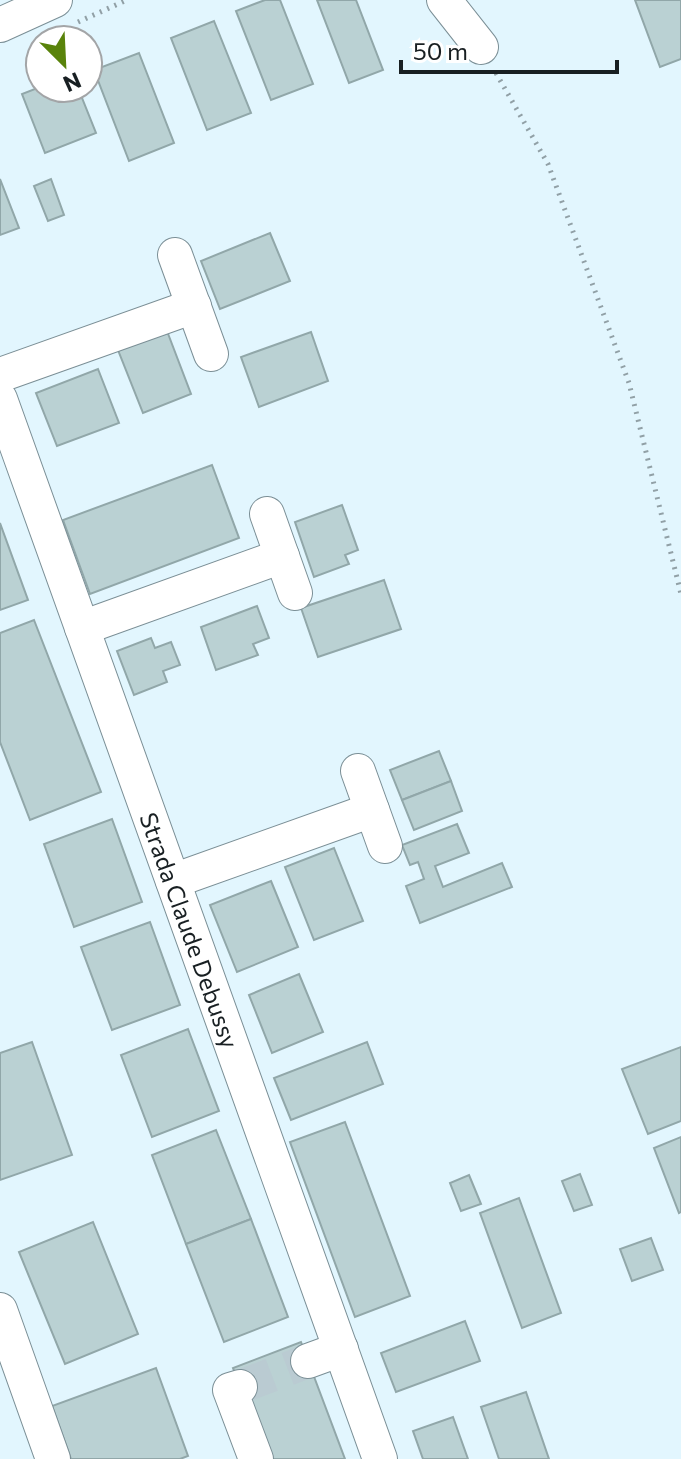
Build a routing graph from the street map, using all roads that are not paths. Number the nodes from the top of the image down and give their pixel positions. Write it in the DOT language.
graph roads {
  1 [pos="55,0"];
  2 [pos="444,0"];
  3 [pos="0,25"];
  4 [pos="481,47"];
  5 [pos="175,255"];
  6 [pos="194,306"];
  7 [pos="211,354"];
  8 [pos="0,375"];
  9 [pos="0,399"];
  10 [pos="267,514"];
  11 [pos="282,556"];
  12 [pos="295,593"];
  13 [pos="82,628"];
  14 [pos="358,771"];
  15 [pos="372,810"];
  16 [pos="385,846"];
  17 [pos="173,881"];
  18 [pos="0,1310"];
  19 [pos="341,1349"];
  20 [pos="308,1361"];
  21 [pos="240,1387"];
  22 [pos="53,1459"];
  23 [pos="256,1459"];
  24 [pos="380,1459"];
  1 -- 3 [label="street"];
  2 -- 4 [label="street"];
  5 -- 6 [label="street"];
  6 -- 7 [label="street"];
  6 -- 8 [label="street"];
  9 -- 13 [label="street, Strada Claude Debussy"];
  10 -- 11 [label="street"];
  11 -- 12 [label="street"];
  11 -- 13 [label="street"];
  13 -- 17 [label="street, Strada Claude Debussy"];
  14 -- 15 [label="street"];
  15 -- 16 [label="street"];
  15 -- 17 [label="street"];
  17 -- 19 [label="street, Strada Claude Debussy"];
  18 -- 22 [label="street"];
  19 -- 20 [label="street"];
  19 -- 24 [label="street, Strada Claude Debussy"];
  21 -- 23 [label="street"];
}
